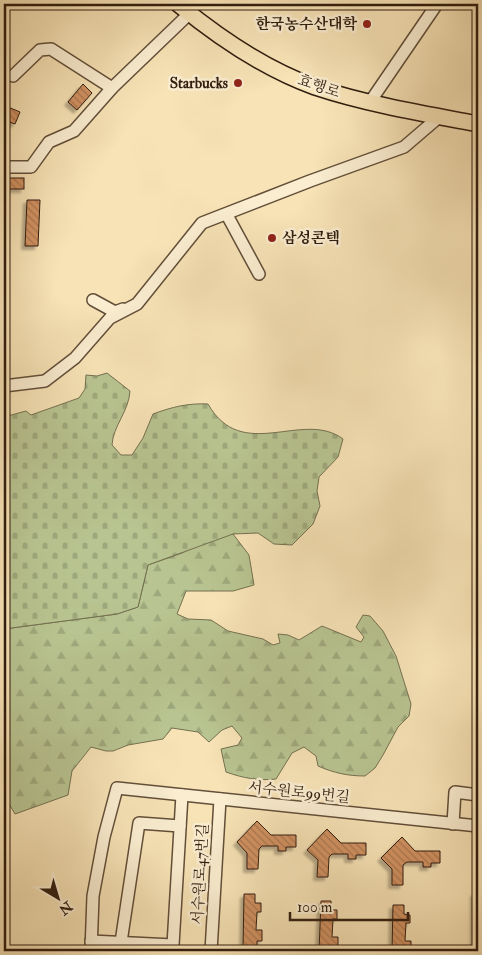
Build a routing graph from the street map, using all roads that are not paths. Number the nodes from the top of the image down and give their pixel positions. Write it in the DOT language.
graph roads {
  1 [pos="437,4"];
  2 [pos="184,8"];
  3 [pos="13,76"];
  4 [pos="112,88"];
  5 [pos="370,102"];
  6 [pos="440,117"];
  7 [pos="478,124"];
  8 [pos="4,167"];
  9 [pos="227,215"];
  10 [pos="260,274"];
  11 [pos="93,300"];
  12 [pos="137,304"];
  13 [pos="4,386"];
  14 [pos="182,795"];
  15 [pos="478,795"];
  16 [pos="220,799"];
  17 [pos="453,824"];
  18 [pos="180,826"];
  19 [pos="478,826"];
  20 [pos="121,942"];
  21 [pos="91,946"];
  22 [pos="211,951"];
  1 -- 5 [label="street"];
  2 -- 4 [label="street"];
  2 -- 5 [label="main road, 효행로"];
  3 -- 4 [label="street"];
  4 -- 8 [label="street"];
  5 -- 6 [label="main road, 효행로"];
  6 -- 7 [label="main road, 효행로"];
  6 -- 9 [label="street"];
  9 -- 10 [label="street"];
  9 -- 12 [label="street"];
  11 -- 12 [label="street"];
  12 -- 13 [label="street"];
  14 -- 16 [label="street, 서수원로99번길"];
  14 -- 18 [label="street"];
  14 -- 21 [label="street, 서수원로99번길"];
  15 -- 17 [label="street"];
  16 -- 17 [label="street, 서수원로99번길"];
  16 -- 22 [label="street, 서수원로47번길"];
  17 -- 19 [label="street, 서수원로99번길"];
  18 -- 20 [label="street"];
  18 -- 20 [label="street"];
  20 -- 21 [label="street"];
}
